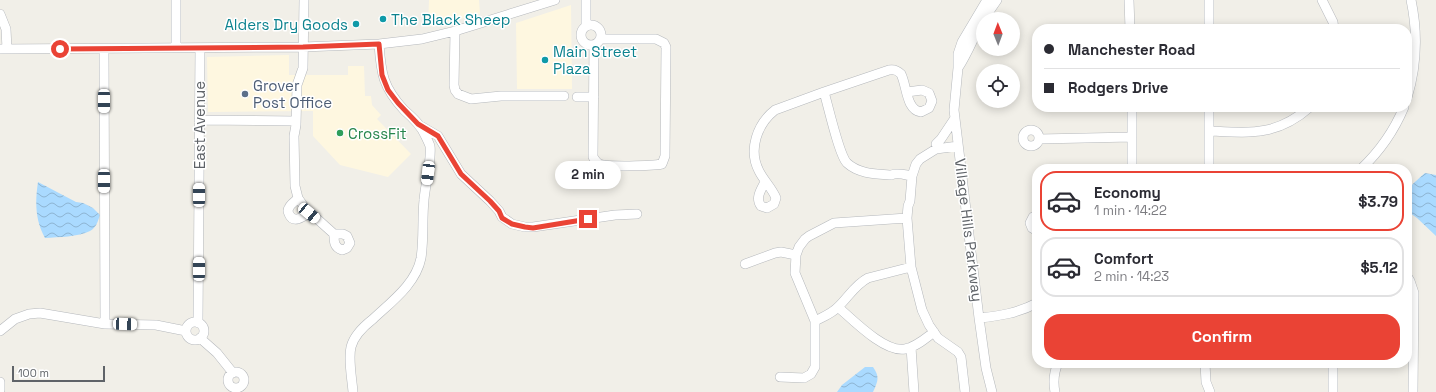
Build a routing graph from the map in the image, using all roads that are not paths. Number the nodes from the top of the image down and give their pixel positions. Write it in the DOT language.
graph roads {
  1 [pos="176,0"];
  2 [pos="304,0"];
  3 [pos="555,0"];
  4 [pos="586,0"];
  5 [pos="987,0"];
  6 [pos="997,0"];
  7 [pos="1130,0"];
  8 [pos="1209,0"];
  9 [pos="1322,0"];
  10 [pos="1411,0"];
  11 [pos="989,12"];
  12 [pos="0,14"];
  13 [pos="1130,24"];
  14 [pos="1209,24"];
  15 [pos="1333,24"];
  16 [pos="586,26"];
  17 [pos="455,31"];
  18 [pos="976,33"];
  19 [pos="597,42"];
  20 [pos="379,44"];
  21 [pos="303,47"];
  22 [pos="176,48"];
  23 [pos="200,48"];
  24 [pos="3,49"];
  25 [pos="104,49"];
  26 [pos="958,68"];
  27 [pos="1412,76"];
  28 [pos="824,92"];
  29 [pos="907,92"];
  30 [pos="564,96"];
  31 [pos="577,97"];
  32 [pos="594,97"];
  33 [pos="1132,112"];
  34 [pos="1209,112"];
  35 [pos="1303,112"];
  36 [pos="1402,112"];
  37 [pos="955,118"];
  38 [pos="199,120"];
  39 [pos="296,120"];
  40 [pos="418,124"];
  41 [pos="1210,132"];
  42 [pos="1132,137"];
  43 [pos="1039,139"];
  44 [pos="936,144"];
  45 [pos="958,144"];
  46 [pos="1132,164"];
  47 [pos="1209,164"];
  48 [pos="1367,164"];
  49 [pos="910,177"];
  50 [pos="765,182"];
  51 [pos="298,198"];
  52 [pos="309,213"];
  53 [pos="637,214"];
  54 [pos="908,218"];
  55 [pos="334,234"];
  56 [pos="796,255"];
  57 [pos="745,264"];
  58 [pos="911,267"];
  59 [pos="1412,286"];
  60 [pos="1032,306"];
  61 [pos="838,307"];
  62 [pos="979,318"];
  63 [pos="815,321"];
  64 [pos="198,323"];
  65 [pos="105,324"];
  66 [pos="0,331"];
  67 [pos="186,331"];
  68 [pos="934,332"];
  69 [pos="200,338"];
  70 [pos="911,347"];
  71 [pos="1056,368"];
  72 [pos="1205,368"];
  73 [pos="1333,368"];
  74 [pos="233,373"];
  75 [pos="780,378"];
  76 [pos="0,382"];
  77 [pos="0,390"];
  78 [pos="353,392"];
  79 [pos="914,392"];
  80 [pos="965,392"];
  81 [pos="992,392"];
  82 [pos="1056,392"];
  83 [pos="1210,392"];
  84 [pos="1333,392"];
  85 [pos="1412,392"];
  1 -- 22 [label="street"];
  2 -- 21 [label="street"];
  3 -- 17 [label="street"];
  4 -- 16 [label="street"];
  5 -- 26 [label="street, Village Hills Parkway"];
  6 -- 11 [label="street, Village Hills Parkway"];
  7 -- 13 [label="street"];
  8 -- 14 [label="street"];
  9 -- 15 [label="street"];
  10 -- 27 [label="street"];
  12 -- 24 [label="street"];
  16 -- 19 [label="street"];
  16 -- 19 [label="street"];
  17 -- 20 [label="street"];
  17 -- 30 [label="street"];
  18 -- 26 [label="street, Village Hills Parkway"];
  19 -- 32 [label="street"];
  19 -- 32 [label="street"];
  20 -- 21 [label="street"];
  20 -- 40 [label="street"];
  21 -- 23 [label="street"];
  21 -- 39 [label="street"];
  22 -- 23 [label="street"];
  22 -- 25 [label="street"];
  23 -- 38 [label="street, East Avenue"];
  24 -- 25 [label="street"];
  25 -- 65 [label="street"];
  26 -- 37 [label="street, Village Hills Parkway"];
  28 -- 29 [label="street"];
  28 -- 49 [label="street"];
  28 -- 50 [label="street"];
  31 -- 32 [label="street"];
  33 -- 42 [label="street"];
  34 -- 41 [label="street"];
  35 -- 41 [label="street"];
  36 -- 48 [label="street"];
  37 -- 44 [label="street"];
  37 -- 45 [label="street, Village Hills Parkway"];
  38 -- 39 [label="street"];
  38 -- 64 [label="street, East Avenue"];
  39 -- 51 [label="street"];
  40 -- 53 [label="street"];
  40 -- 78 [label="street"];
  41 -- 47 [label="street"];
  42 -- 43 [label="street"];
  42 -- 46 [label="street"];
  44 -- 45 [label="street"];
  44 -- 49 [label="street"];
  45 -- 49 [label="street"];
  45 -- 62 [label="street, Village Hills Parkway"];
  49 -- 54 [label="street"];
  51 -- 52 [label="street"];
  51 -- 52 [label="street"];
  52 -- 55 [label="street"];
  54 -- 56 [label="street"];
  54 -- 58 [label="street"];
  56 -- 57 [label="street"];
  56 -- 63 [label="street"];
  58 -- 61 [label="street"];
  58 -- 68 [label="street"];
  59 -- 85 [label="street"];
  60 -- 62 [label="street"];
  61 -- 63 [label="street"];
  61 -- 70 [label="street"];
  62 -- 81 [label="street, Village Hills Parkway"];
  63 -- 75 [label="street"];
  64 -- 67 [label="street"];
  64 -- 69 [label="street, East Avenue"];
  65 -- 66 [label="street"];
  65 -- 67 [label="street"];
  67 -- 69 [label="street"];
  68 -- 70 [label="street"];
  68 -- 80 [label="street"];
  69 -- 74 [label="street"];
  70 -- 79 [label="street"];
  71 -- 82 [label="street"];
  72 -- 83 [label="street"];
  73 -- 84 [label="street"];
  76 -- 77 [label="street"];
}
